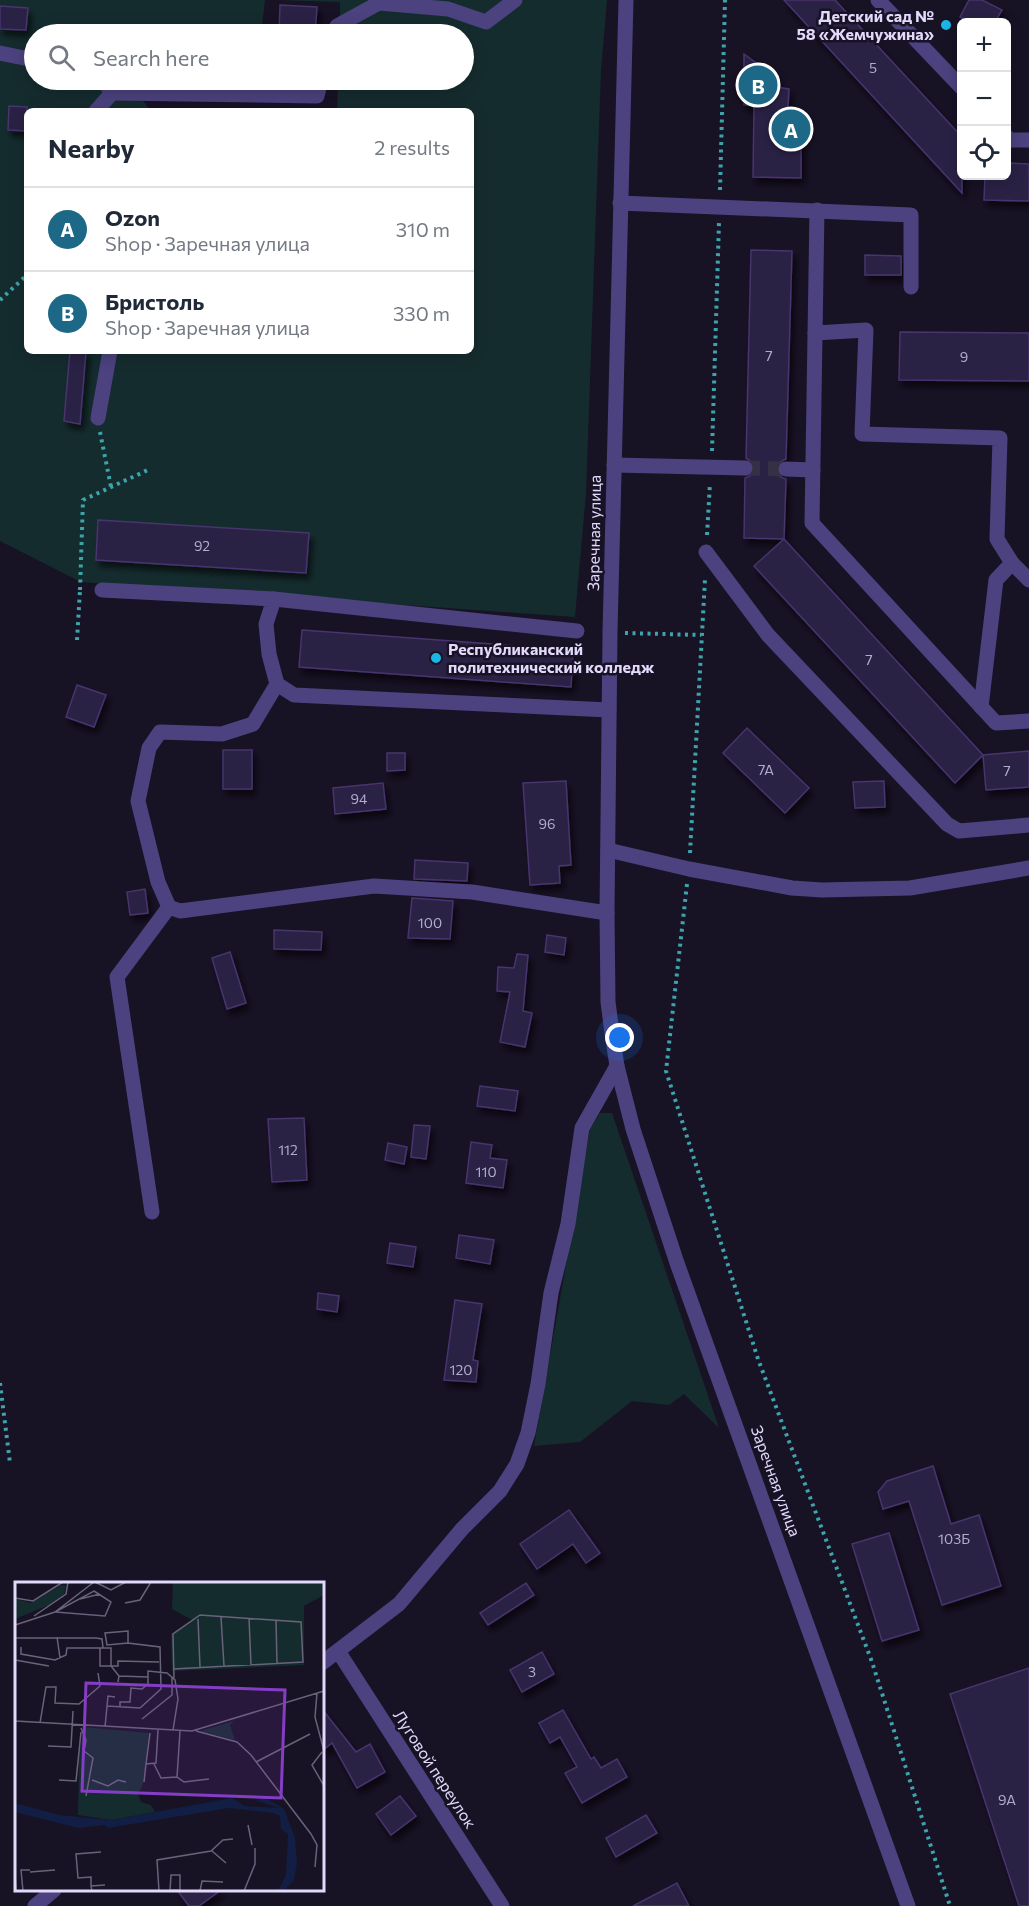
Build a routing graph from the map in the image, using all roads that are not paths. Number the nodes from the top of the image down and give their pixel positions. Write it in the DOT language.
graph roads {
  1 [pos="515,0"];
  2 [pos="626,0"];
  3 [pos="878,0"];
  4 [pos="341,24"];
  5 [pos="0,53"];
  6 [pos="24,58"];
  7 [pos="957,83"];
  8 [pos="110,90"];
  9 [pos="318,90"];
  10 [pos="112,93"];
  11 [pos="99,108"];
  12 [pos="1011,140"];
  13 [pos="1029,140"];
  14 [pos="620,203"];
  15 [pos="817,210"];
  16 [pos="911,287"];
  17 [pos="815,333"];
  18 [pos="109,354"];
  19 [pos="98,418"];
  20 [pos="614,465"];
  21 [pos="745,468"];
  22 [pos="786,469"];
  23 [pos="813,470"];
  24 [pos="706,552"];
  25 [pos="1012,563"];
  26 [pos="1029,580"];
  27 [pos="102,590"];
  28 [pos="274,599"];
  29 [pos="577,631"];
  30 [pos="277,684"];
  31 [pos="981,707"];
  32 [pos="609,710"];
  33 [pos="1029,721"];
  34 [pos="1029,825"];
  35 [pos="608,850"];
  36 [pos="1029,868"];
  37 [pos="169,907"];
  38 [pos="607,913"];
  39 [pos="617,1066"];
  40 [pos="152,1212"];
  41 [pos="338,1651"];
  42 [pos="324,1662"];
  43 [pos="53,1891"];
  44 [pos="34,1906"];
  45 [pos="502,1906"];
  46 [pos="908,1906"];
  1 -- 4 [label="street"];
  2 -- 14 [label="street, Заречная улица"];
  3 -- 7 [label="street"];
  5 -- 6 [label="street"];
  8 -- 10 [label="street"];
  9 -- 10 [label="street"];
  10 -- 11 [label="street"];
  12 -- 13 [label="street"];
  14 -- 15 [label="street"];
  14 -- 20 [label="street, Заречная улица"];
  15 -- 16 [label="street"];
  15 -- 17 [label="street"];
  17 -- 23 [label="street"];
  17 -- 25 [label="street"];
  18 -- 19 [label="street"];
  20 -- 21 [label="street"];
  20 -- 32 [label="street, Заречная улица"];
  22 -- 23 [label="street"];
  23 -- 31 [label="street"];
  24 -- 34 [label="street"];
  25 -- 26 [label="street"];
  25 -- 31 [label="street"];
  27 -- 28 [label="street"];
  28 -- 29 [label="street"];
  28 -- 30 [label="street"];
  30 -- 32 [label="street"];
  30 -- 37 [label="street"];
  31 -- 33 [label="street"];
  32 -- 35 [label="street, Заречная улица"];
  35 -- 36 [label="street"];
  35 -- 38 [label="street, Заречная улица"];
  37 -- 38 [label="street"];
  37 -- 40 [label="street"];
  38 -- 39 [label="street, Заречная улица"];
  39 -- 41 [label="street"];
  39 -- 46 [label="street, Заречная улица"];
  41 -- 42 [label="street"];
  41 -- 45 [label="street, Луговой переулок"];
  43 -- 44 [label="street"];
}
